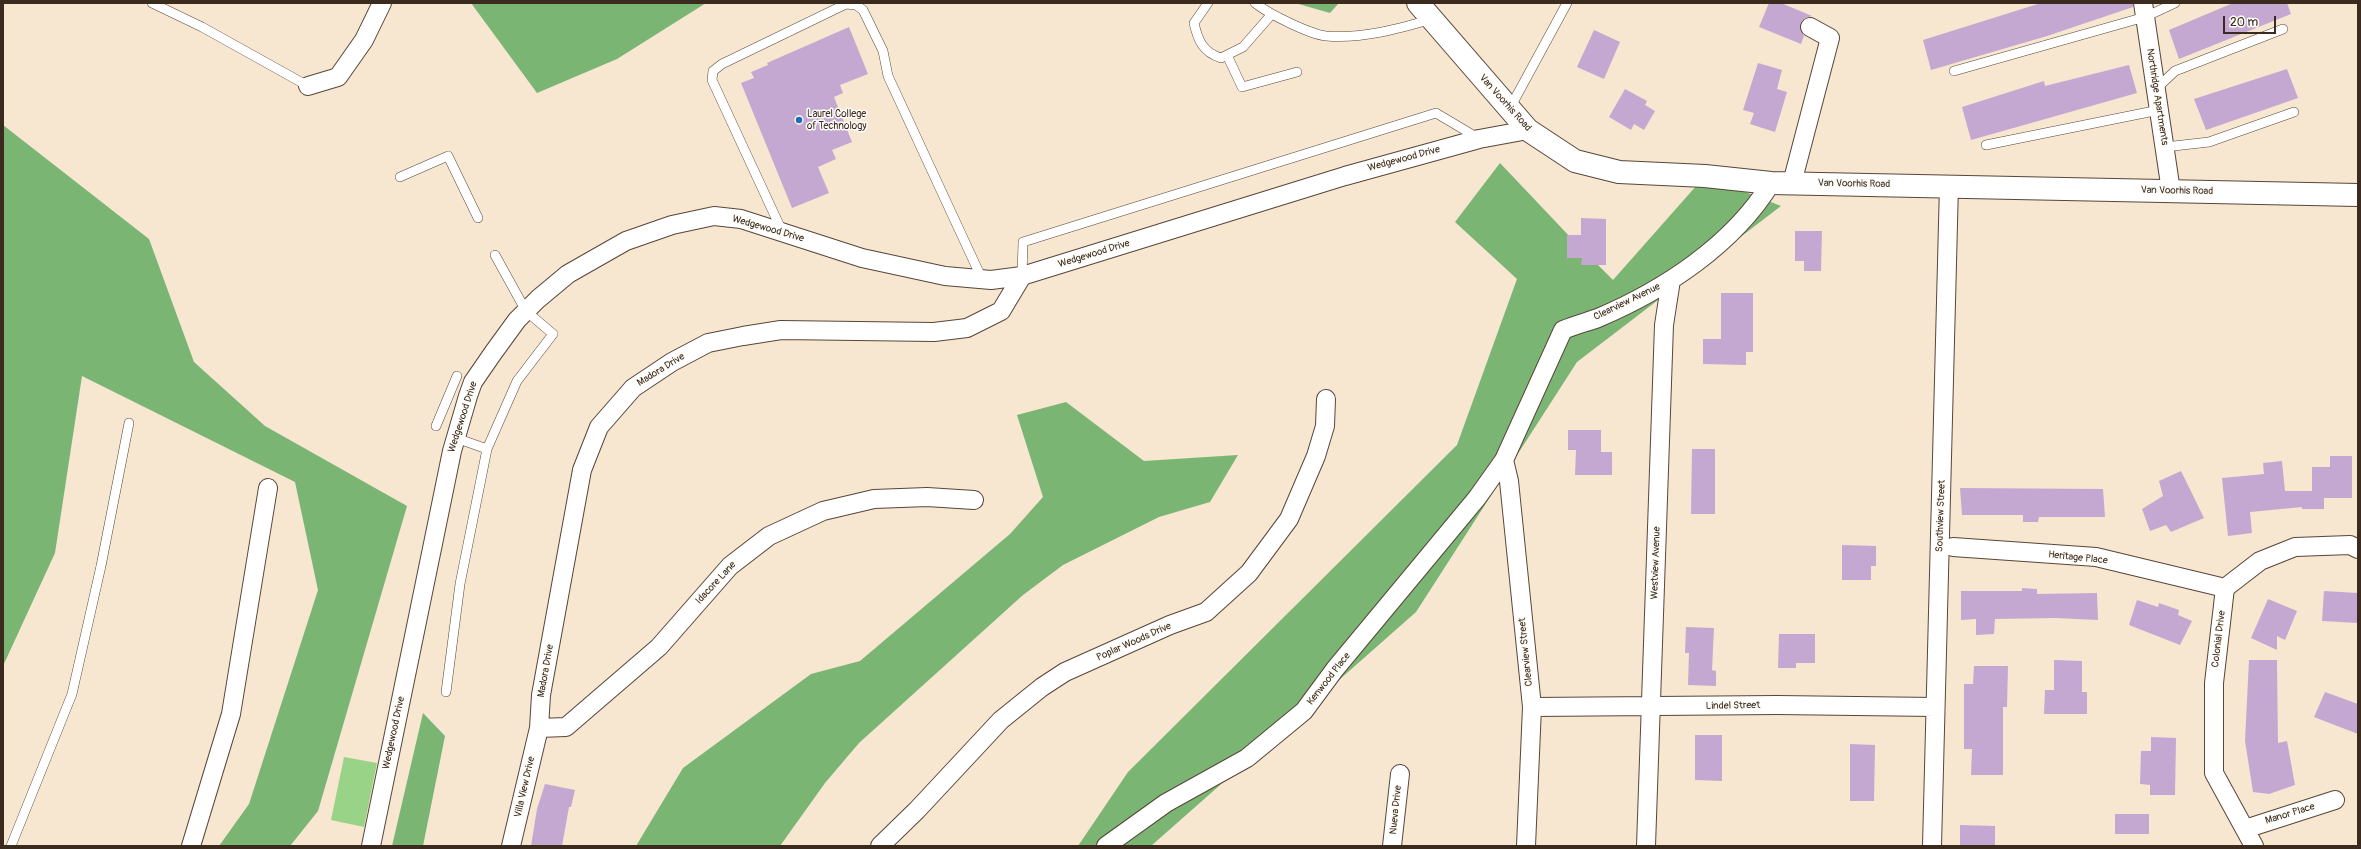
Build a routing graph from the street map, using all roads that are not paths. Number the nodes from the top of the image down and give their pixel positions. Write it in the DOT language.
graph roads {
  1 [pos="152,3"];
  2 [pos="382,3"];
  3 [pos="1208,3"];
  4 [pos="1255,3"];
  5 [pos="1567,3"];
  6 [pos="2175,3"];
  7 [pos="2144,10"];
  8 [pos="1425,11"];
  9 [pos="1271,15"];
  10 [pos="1810,26"];
  11 [pos="2283,29"];
  12 [pos="1227,55"];
  13 [pos="1954,71"];
  14 [pos="1297,72"];
  15 [pos="308,86"];
  16 [pos="2156,90"];
  17 [pos="1510,108"];
  18 [pos="2159,110"];
  19 [pos="2294,112"];
  20 [pos="1528,130"];
  21 [pos="1479,139"];
  22 [pos="1986,145"];
  23 [pos="2165,147"];
  24 [pos="400,177"];
  25 [pos="1770,183"];
  26 [pos="1792,183"];
  27 [pos="1950,185"];
  28 [pos="2171,191"];
  29 [pos="2358,195"];
  30 [pos="478,218"];
  31 [pos="782,232"];
  32 [pos="495,255"];
  33 [pos="1022,276"];
  34 [pos="982,279"];
  35 [pos="1672,280"];
  36 [pos="526,310"];
  37 [pos="457,376"];
  38 [pos="450,393"];
  39 [pos="468,396"];
  40 [pos="1326,399"];
  41 [pos="129,423"];
  42 [pos="436,426"];
  43 [pos="456,438"];
  44 [pos="487,449"];
  45 [pos="1504,460"];
  46 [pos="268,488"];
  47 [pos="974,500"];
  48 [pos="1953,547"];
  49 [pos="2358,549"];
  50 [pos="2225,588"];
  51 [pos="446,692"];
  52 [pos="1532,707"];
  53 [pos="1935,707"];
  54 [pos="1651,708"];
  55 [pos="539,728"];
  56 [pos="1400,774"];
  57 [pos="2335,800"];
  58 [pos="2245,829"];
  59 [pos="11,846"];
  60 [pos="191,846"];
  61 [pos="371,846"];
  62 [pos="511,846"];
  63 [pos="880,846"];
  64 [pos="1106,846"];
  65 [pos="1392,846"];
  66 [pos="1526,846"];
  67 [pos="1646,846"];
  68 [pos="1932,846"];
  69 [pos="2254,846"];
  1 -- 15 [label="lane"];
  2 -- 15 [label="street"];
  3 -- 12 [label="lane"];
  4 -- 9 [label="lane"];
  5 -- 17 [label="lane"];
  6 -- 7 [label="lane"];
  7 -- 13 [label="lane"];
  7 -- 16 [label="street, Northridge Apartments"];
  8 -- 9 [label="lane"];
  8 -- 17 [label="street, Van Voorhis Road"];
  9 -- 12 [label="lane"];
  10 -- 26 [label="street"];
  11 -- 16 [label="lane"];
  12 -- 14 [label="lane"];
  16 -- 18 [label="street, Northridge Apartments"];
  17 -- 20 [label="street, Van Voorhis Road"];
  18 -- 22 [label="lane"];
  18 -- 23 [label="street, Northridge Apartments"];
  19 -- 23 [label="lane"];
  20 -- 21 [label="street, Wedgewood Drive"];
  20 -- 25 [label="street, Van Voorhis Road"];
  21 -- 33 [label="street, Wedgewood Drive"];
  21 -- 33 [label="lane"];
  23 -- 28 [label="street, Northridge Apartments"];
  24 -- 30 [label="lane"];
  25 -- 26 [label="street, Van Voorhis Road"];
  25 -- 35 [label="street, Clearview Avenue"];
  26 -- 27 [label="street, Van Voorhis Road"];
  27 -- 28 [label="street, Van Voorhis Road"];
  27 -- 53 [label="street, Southview Street"];
  28 -- 29 [label="street, Van Voorhis Road"];
  31 -- 34 [label="street, Wedgewood Drive"];
  31 -- 34 [label="lane"];
  31 -- 36 [label="street, Wedgewood Drive"];
  32 -- 36 [label="lane"];
  33 -- 34 [label="street, Wedgewood Drive"];
  33 -- 55 [label="street, Madora Drive"];
  35 -- 45 [label="street, Clearview Avenue"];
  35 -- 54 [label="street, Westview Avenue"];
  36 -- 39 [label="street, Wedgewood Drive"];
  36 -- 44 [label="lane"];
  37 -- 38 [label="lane"];
  38 -- 39 [label="lane"];
  38 -- 42 [label="lane"];
  39 -- 43 [label="street, Wedgewood Drive"];
  40 -- 63 [label="street, Poplar Woods Drive"];
  41 -- 59 [label="lane"];
  43 -- 44 [label="lane"];
  43 -- 61 [label="street, Wedgewood Drive"];
  44 -- 51 [label="lane"];
  45 -- 52 [label="street, Clearview Street"];
  45 -- 64 [label="street, Kenwood Place"];
  46 -- 60 [label="street"];
  47 -- 55 [label="street, Idacore Lane"];
  48 -- 50 [label="street, Heritage Place"];
  49 -- 50 [label="street"];
  50 -- 58 [label="street, Colonial Drive"];
  52 -- 54 [label="street, Lindel Street"];
  52 -- 66 [label="street, Clearview Street"];
  53 -- 54 [label="street, Lindel Street"];
  53 -- 68 [label="street, Southview Street"];
  54 -- 67 [label="street, Westview Avenue"];
  55 -- 62 [label="street, Villa View Drive"];
  56 -- 65 [label="street, Nueva Drive"];
  57 -- 58 [label="street, Manor Place"];
  58 -- 69 [label="street, Colonial Drive"];
}
